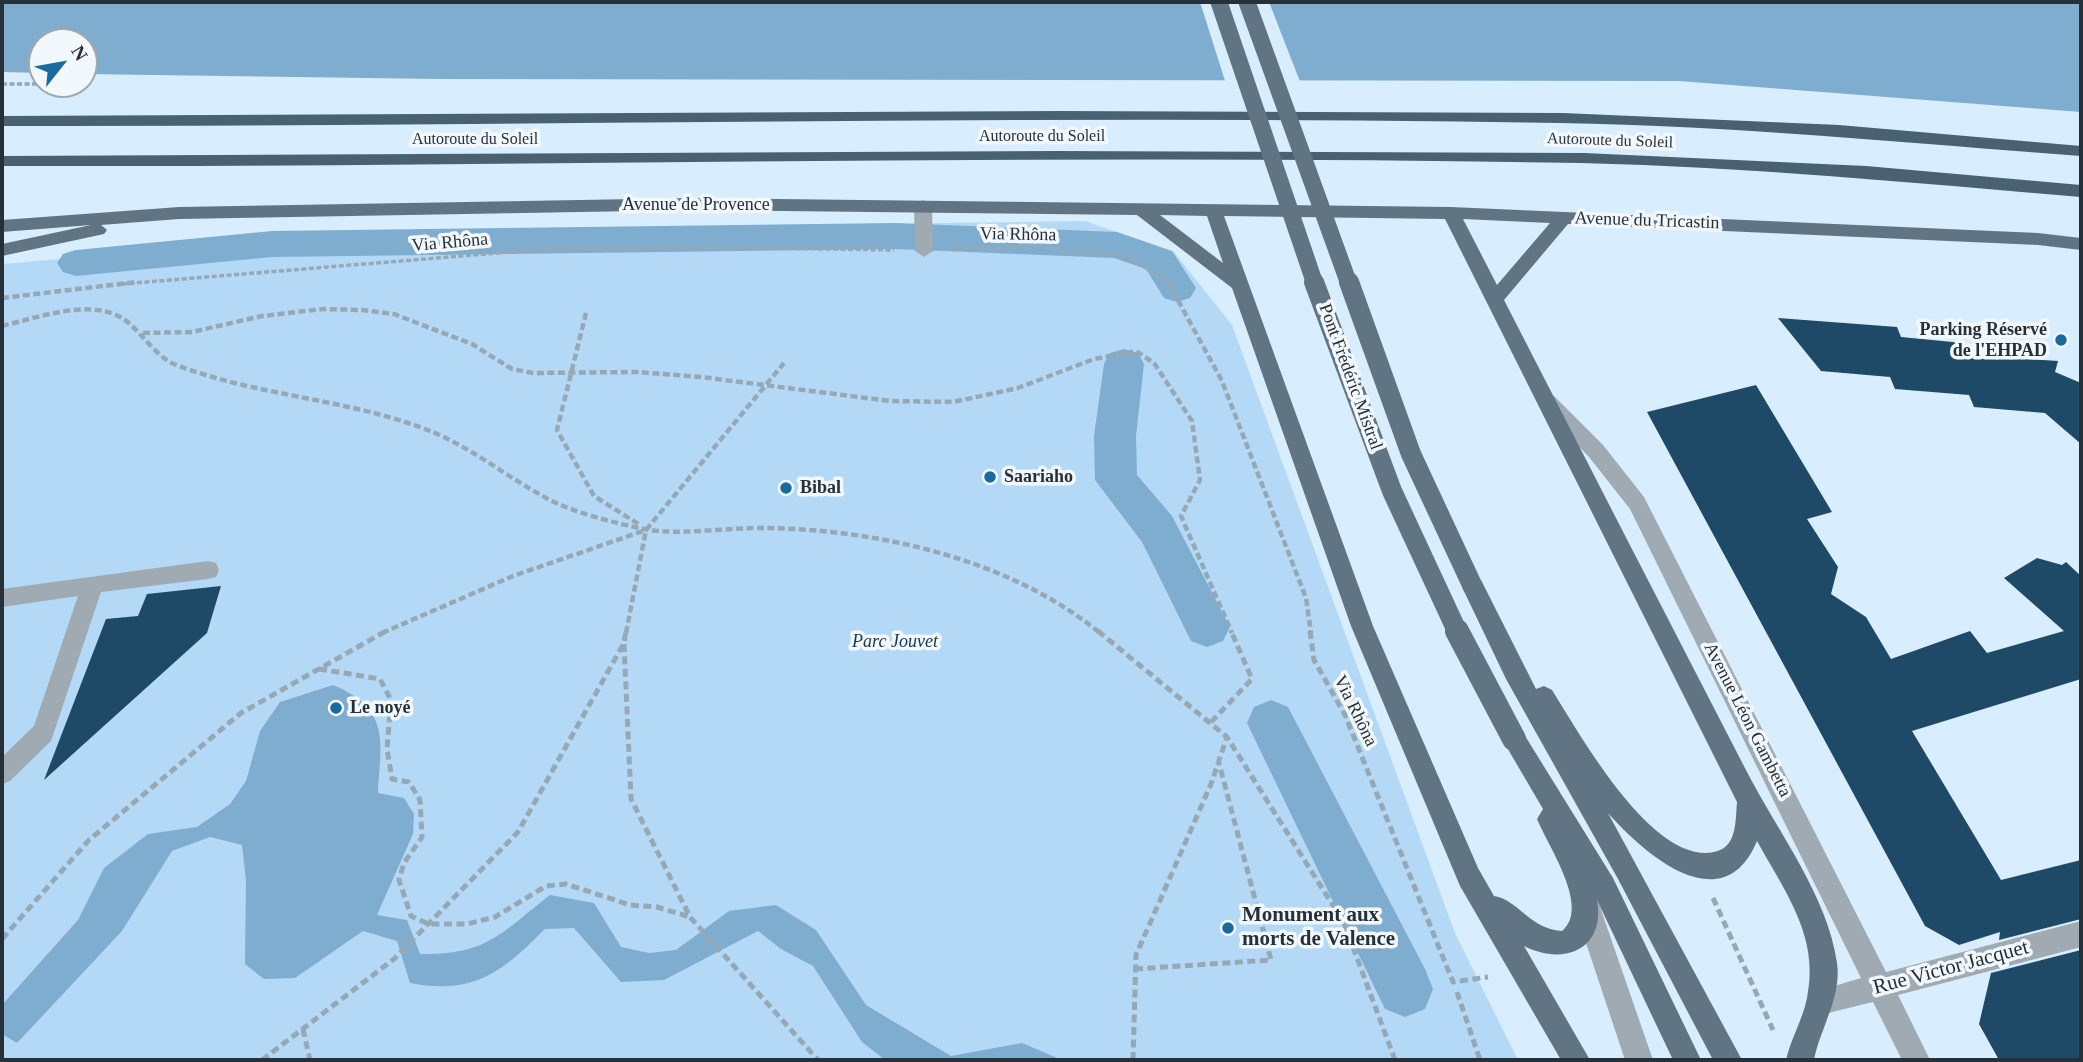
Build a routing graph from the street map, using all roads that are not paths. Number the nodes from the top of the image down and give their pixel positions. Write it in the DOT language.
graph roads {
  1 [pos="1219,2"];
  2 [pos="1247,2"];
  3 [pos="2,121"];
  4 [pos="2081,151"];
  5 [pos="2,161"];
  6 [pos="2081,191"];
  7 [pos="923,206"];
  8 [pos="1140,209"];
  9 [pos="1213,210"];
  10 [pos="179,213"];
  11 [pos="1451,213"];
  12 [pos="1564,218"];
  13 [pos="2,226"];
  14 [pos="2081,244"];
  15 [pos="2,250"];
  16 [pos="924,251"];
  17 [pos="1243,287"];
  18 [pos="1495,299"];
  19 [pos="1547,401"];
  20 [pos="208,570"];
  21 [pos="93,584"];
  22 [pos="1474,587"];
  23 [pos="2,598"];
  24 [pos="1514,739"];
  25 [pos="2,774"];
  26 [pos="1749,801"];
  27 [pos="1469,877"];
  28 [pos="1584,899"];
  29 [pos="2081,934"];
  30 [pos="1881,987"];
  31 [pos="1820,1002"];
  32 [pos="1576,1060"];
  33 [pos="1639,1060"];
  34 [pos="1687,1060"];
  35 [pos="1728,1060"];
  36 [pos="1800,1060"];
  37 [pos="1916,1060"];
  1 -- 24 [label="main road, Pont Frédéric Mistral, bridge"];
  2 -- 22 [label="main road, Pont Frédéric Mistral, bridge"];
  3 -- 4 [label="highway, Autoroute du Soleil"];
  5 -- 6 [label="highway, Autoroute du Soleil"];
  7 -- 8 [label="main road, Avenue de Provence"];
  7 -- 10 [label="main road, Avenue de Provence"];
  7 -- 16 [label="street"];
  8 -- 9 [label="main road, Avenue de Provence"];
  8 -- 17 [label="main road"];
  9 -- 11 [label="main road, Avenue du Tricastin"];
  9 -- 17 [label="main road"];
  10 -- 13 [label="main road, Avenue de Provence"];
  10 -- 15 [label="main road, Avenue de Provence"];
  11 -- 12 [label="main road, Avenue du Tricastin"];
  11 -- 18 [label="main road"];
  12 -- 14 [label="main road, Avenue du Tricastin"];
  12 -- 18 [label="main road"];
  17 -- 27 [label="main road"];
  18 -- 19 [label="main road"];
  19 -- 26 [label="main road"];
  19 -- 30 [label="street, Avenue Léon Gambetta"];
  20 -- 21 [label="street"];
  21 -- 23 [label="street"];
  21 -- 25 [label="street"];
  22 -- 26 [label="main road"];
  22 -- 35 [label="main road"];
  24 -- 28 [label="main road"];
  24 -- 34 [label="main road"];
  26 -- 31 [label="main road"];
  27 -- 28 [label="main road"];
  27 -- 32 [label="main road"];
  28 -- 33 [label="street"];
  29 -- 30 [label="street, Rue Victor Jacquet"];
  30 -- 31 [label="street, Rue Victor Jacquet"];
  30 -- 37 [label="street, Avenue Léon Gambetta"];
  31 -- 36 [label="main road"];
}
